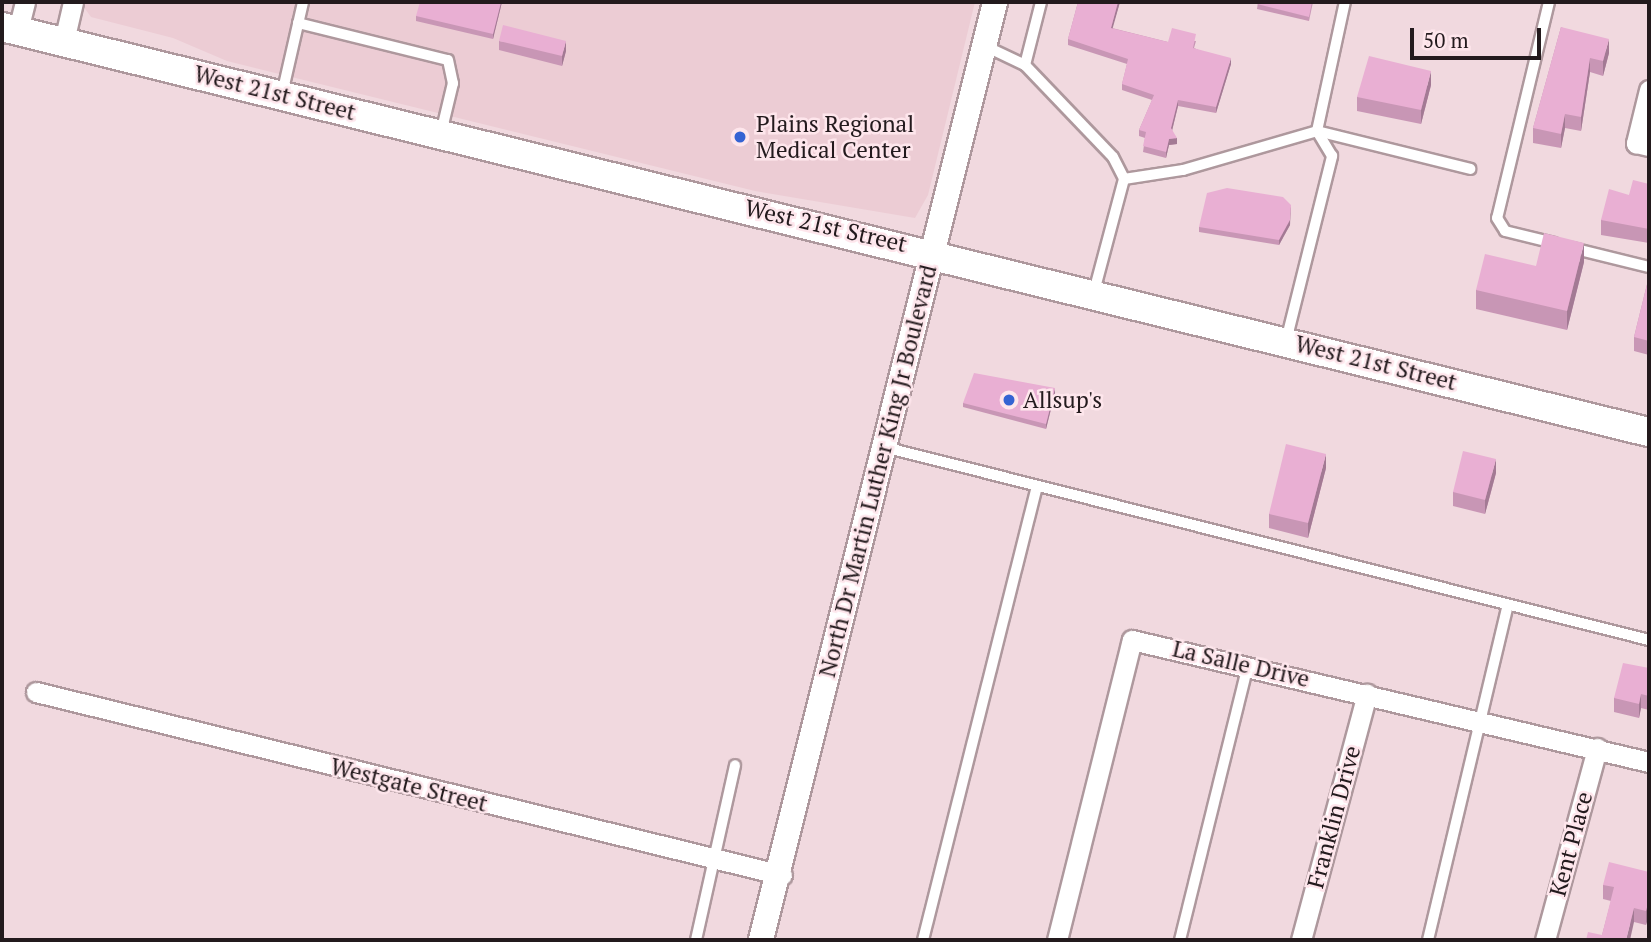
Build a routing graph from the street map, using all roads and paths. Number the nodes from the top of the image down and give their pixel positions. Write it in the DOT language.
graph roads {
  1 [pos="25,2"];
  2 [pos="73,2"];
  3 [pos="303,2"];
  4 [pos="995,2"];
  5 [pos="1041,2"];
  6 [pos="1345,2"];
  7 [pos="1549,2"];
  8 [pos="298,23"];
  9 [pos="7,31"];
  10 [pos="64,41"];
  11 [pos="985,46"];
  12 [pos="1025,65"];
  13 [pos="1649,90"];
  14 [pos="282,94"];
  15 [pos="1317,131"];
  16 [pos="441,133"];
  17 [pos="1649,146"];
  18 [pos="1470,169"];
  19 [pos="1125,179"];
  20 [pos="933,251"];
  21 [pos="1649,267"];
  22 [pos="1094,292"];
  23 [pos="1286,341"];
  24 [pos="1649,432"];
  25 [pos="883,447"];
  26 [pos="1037,486"];
  27 [pos="1508,605"];
  28 [pos="1649,640"];
  29 [pos="1248,666"];
  30 [pos="36,692"];
  31 [pos="1367,694"];
  32 [pos="1481,725"];
  33 [pos="1597,748"];
  34 [pos="1649,762"];
  35 [pos="735,765"];
  36 [pos="715,862"];
  37 [pos="782,875"];
  38 [pos="696,940"];
  39 [pos="761,940"];
  40 [pos="923,940"];
  41 [pos="1057,940"];
  42 [pos="1180,940"];
  43 [pos="1301,940"];
  44 [pos="1428,940"];
  45 [pos="1545,940"];
  1 -- 9 [label="street"];
  2 -- 10 [label="street"];
  3 -- 8 [label="lane"];
  4 -- 11 [label="street, North Dr Martin Luther King Jr Boulevard"];
  5 -- 12 [label="lane"];
  6 -- 15 [label="lane"];
  7 -- 21 [label="lane"];
  8 -- 14 [label="lane"];
  8 -- 16 [label="lane"];
  9 -- 10 [label="main road, West 21st Street"];
  10 -- 14 [label="main road, West 21st Street"];
  11 -- 12 [label="lane"];
  11 -- 20 [label="street, North Dr Martin Luther King Jr Boulevard"];
  12 -- 19 [label="lane"];
  13 -- 17 [label="street"];
  14 -- 16 [label="main road, West 21st Street"];
  15 -- 18 [label="lane"];
  15 -- 19 [label="lane"];
  15 -- 23 [label="lane"];
  16 -- 20 [label="main road, West 21st Street"];
  19 -- 22 [label="lane"];
  20 -- 22 [label="main road, West 21st Street"];
  20 -- 25 [label="street, North Dr Martin Luther King Jr Boulevard"];
  22 -- 23 [label="main road, West 21st Street"];
  23 -- 24 [label="main road, West 21st Street"];
  25 -- 26 [label="lane"];
  25 -- 37 [label="street, North Dr Martin Luther King Jr Boulevard"];
  26 -- 27 [label="lane"];
  26 -- 40 [label="lane"];
  27 -- 28 [label="lane"];
  27 -- 32 [label="lane"];
  29 -- 31 [label="street, La Salle Drive"];
  29 -- 41 [label="street, La Salle Drive"];
  29 -- 42 [label="lane"];
  30 -- 36 [label="street, Westgate Street"];
  31 -- 32 [label="street, La Salle Drive"];
  31 -- 43 [label="street, Franklin Drive"];
  32 -- 33 [label="street, La Salle Drive"];
  32 -- 44 [label="lane"];
  33 -- 34 [label="street, La Salle Drive"];
  33 -- 45 [label="street, Kent Place"];
  35 -- 36 [label="lane"];
  36 -- 37 [label="street, Westgate Street"];
  36 -- 38 [label="lane"];
  37 -- 39 [label="street, North Dr Martin Luther King Jr Boulevard"];
}
